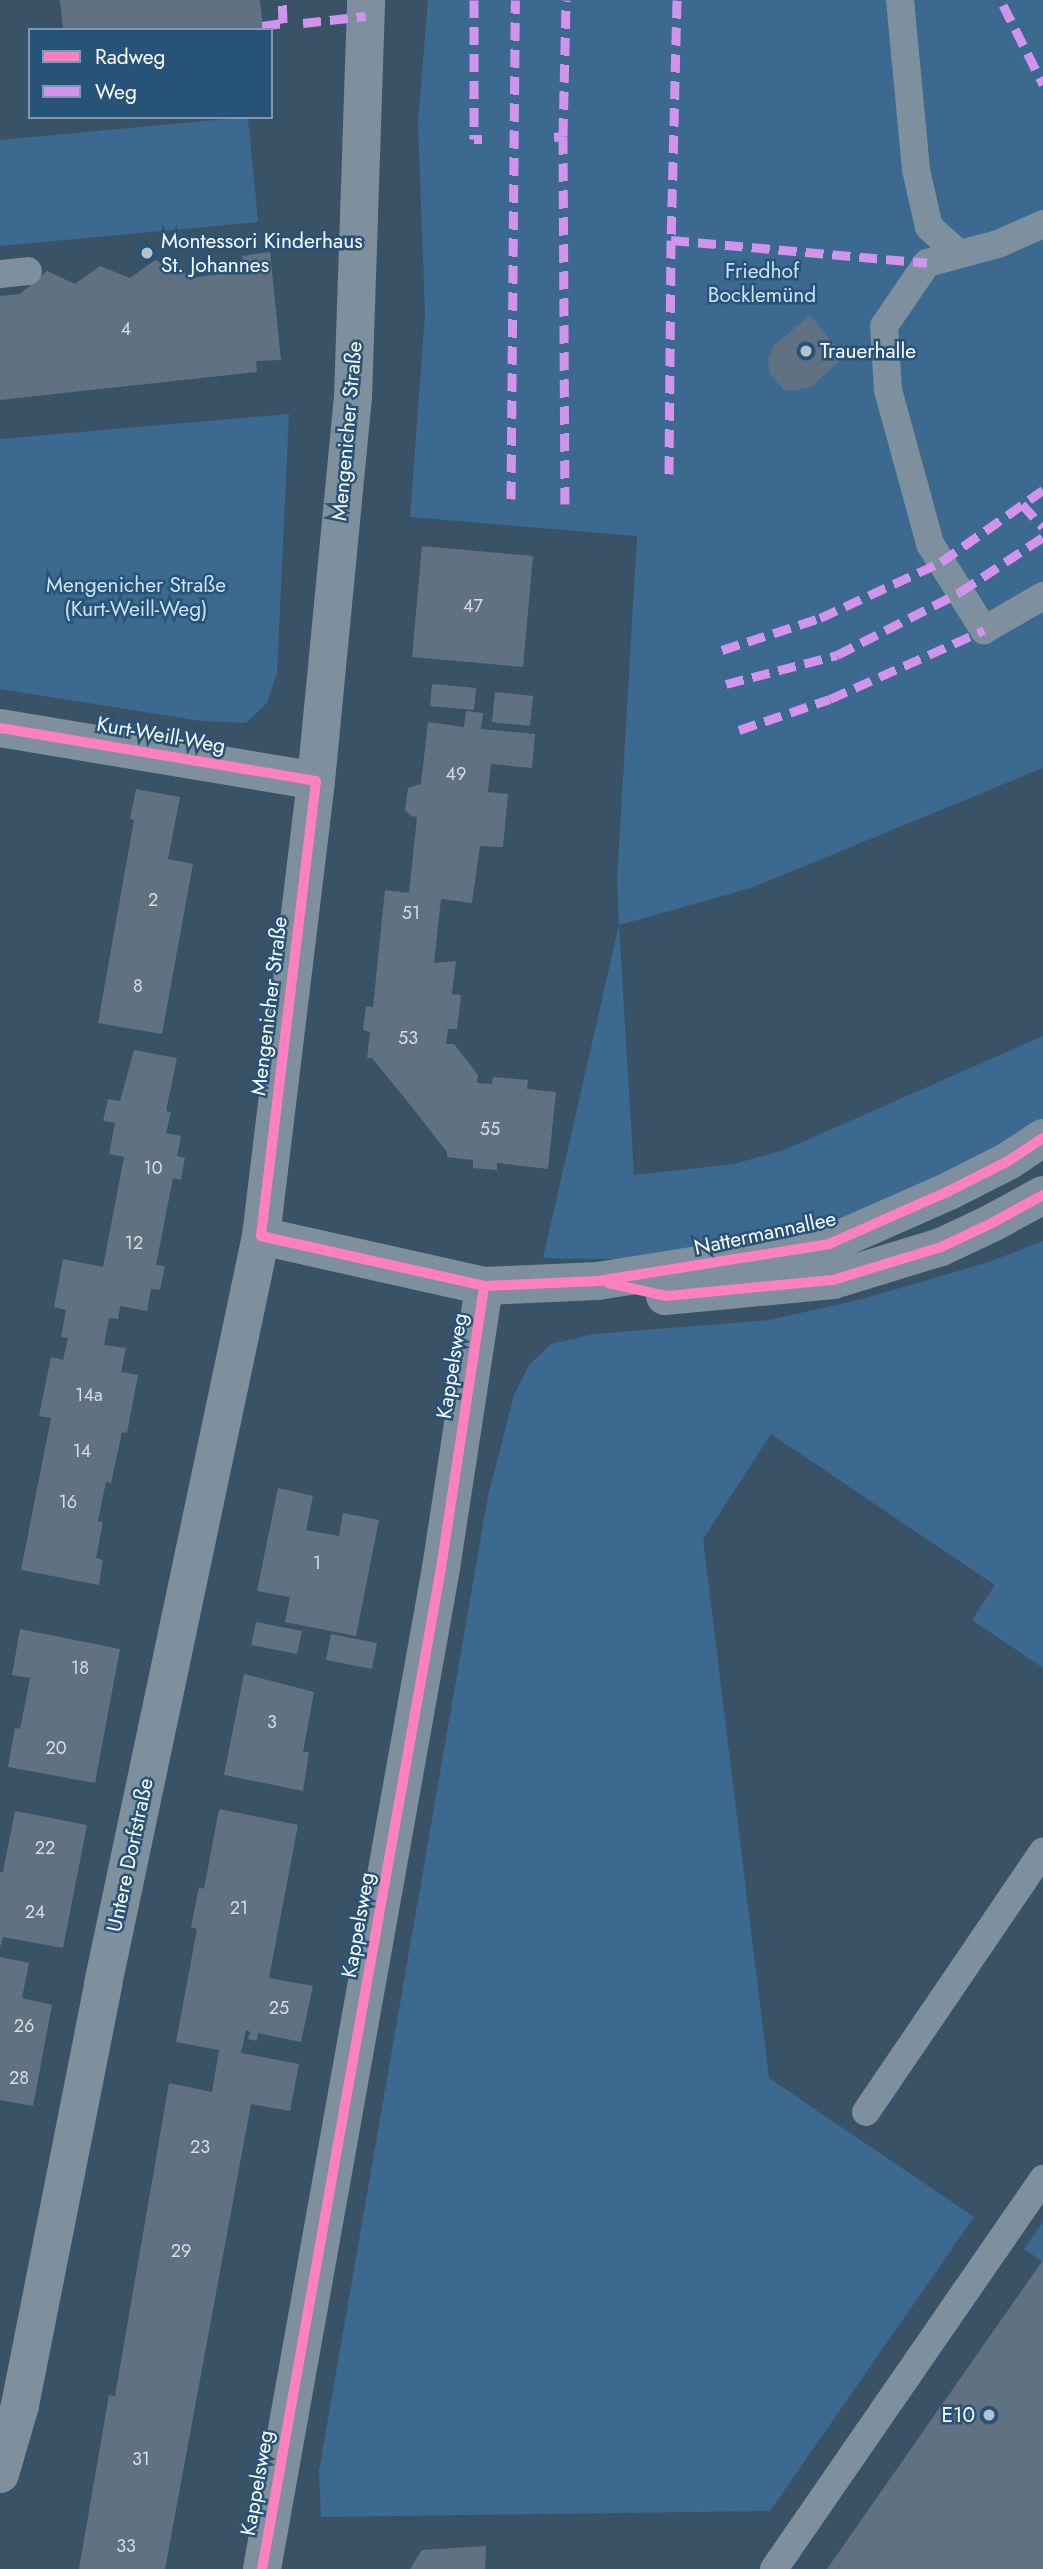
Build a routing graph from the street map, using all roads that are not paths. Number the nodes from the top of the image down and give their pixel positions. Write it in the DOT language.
graph roads {
  1 [pos="366,0"];
  2 [pos="900,0"];
  3 [pos="1043,224"];
  4 [pos="959,254"];
  5 [pos="1043,596"];
  6 [pos="0,728"];
  7 [pos="316,781"];
  8 [pos="1043,1139"];
  9 [pos="1040,1199"];
  10 [pos="261,1236"];
  11 [pos="598,1281"];
  12 [pos="484,1286"];
  13 [pos="1043,1853"];
  14 [pos="866,2112"];
  15 [pos="1043,2179"];
  16 [pos="0,2474"];
  17 [pos="261,2569"];
  18 [pos="774,2569"];
  1 -- 7 [label="street, Mengenicher Straße"];
  2 -- 4 [label="lane"];
  3 -- 4 [label="lane"];
  4 -- 5 [label="lane"];
  6 -- 7 [label="street, Kurt-Weill-Weg"];
  7 -- 10 [label="street, Mengenicher Straße"];
  8 -- 11 [label="street, Nattermannallee"];
  9 -- 11 [label="street, Nattermannallee"];
  10 -- 12 [label="street, Nattermannallee"];
  10 -- 16 [label="street, Untere Dorfstraße"];
  11 -- 12 [label="street, Nattermannallee"];
  12 -- 17 [label="street, Kappelsweg"];
  13 -- 14 [label="lane"];
  15 -- 18 [label="lane"];
}
